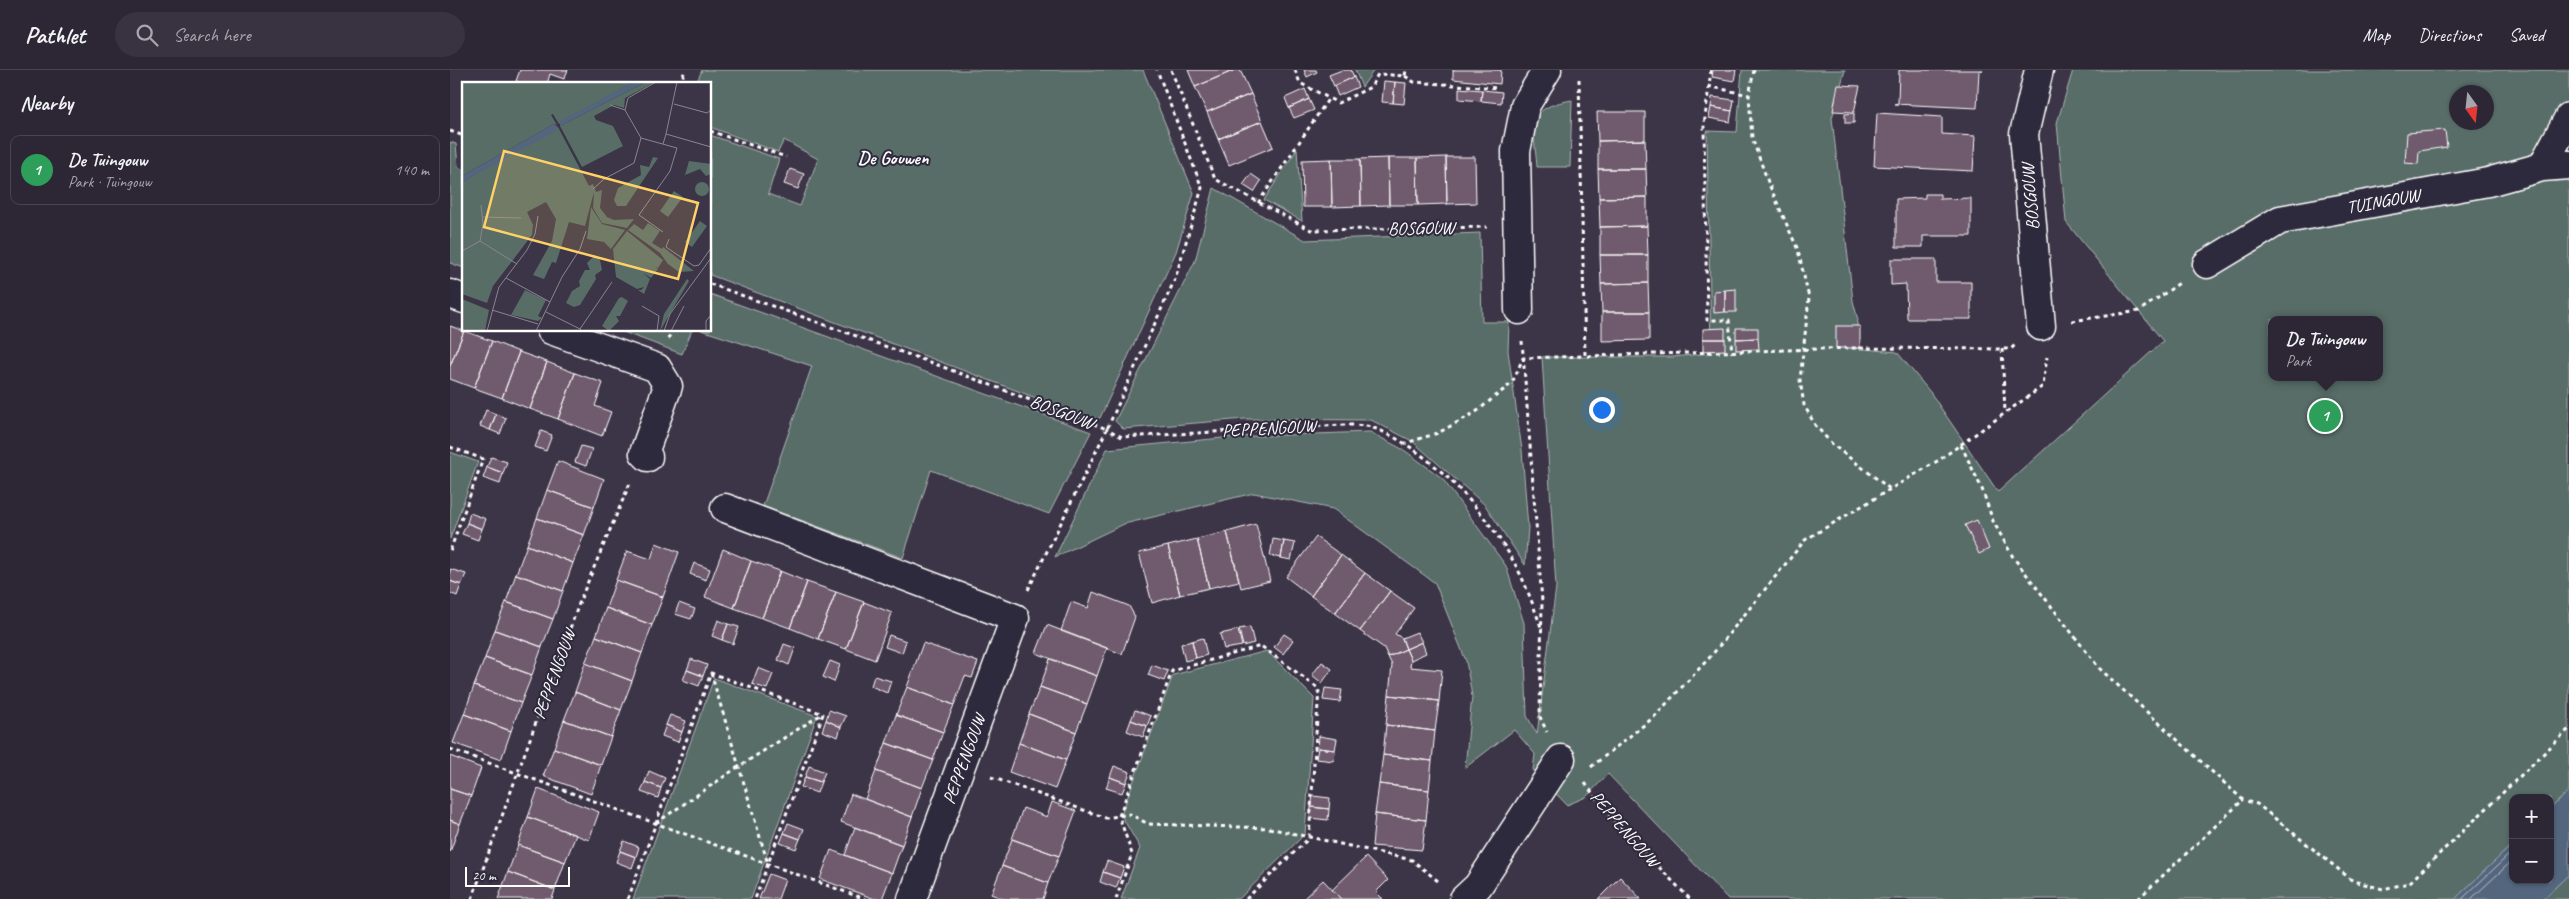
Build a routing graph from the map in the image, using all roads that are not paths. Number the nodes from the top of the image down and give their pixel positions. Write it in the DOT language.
graph roads {
  1 [pos="2039,70"];
  2 [pos="1540,80"];
  3 [pos="2569,117"];
  4 [pos="2569,165"];
  5 [pos="2542,167"];
  6 [pos="2207,264"];
  7 [pos="450,294"];
  8 [pos="462,298"];
  9 [pos="1519,310"];
  10 [pos="2041,326"];
  11 [pos="554,331"];
  12 [pos="646,455"];
  13 [pos="725,508"];
  14 [pos="1570,768"];
  15 [pos="1455,893"];
  16 [pos="912,899"];
  1 -- 10 [label="street, BOSGOUW"];
  2 -- 9 [label="street"];
  3 -- 5 [label="street"];
  4 -- 5 [label="street, TUINGOUW"];
  5 -- 6 [label="street, TUINGOUW"];
  7 -- 8 [label="street"];
  11 -- 12 [label="street"];
  13 -- 16 [label="street, PEPPENGOUW"];
  14 -- 15 [label="street"];
}
